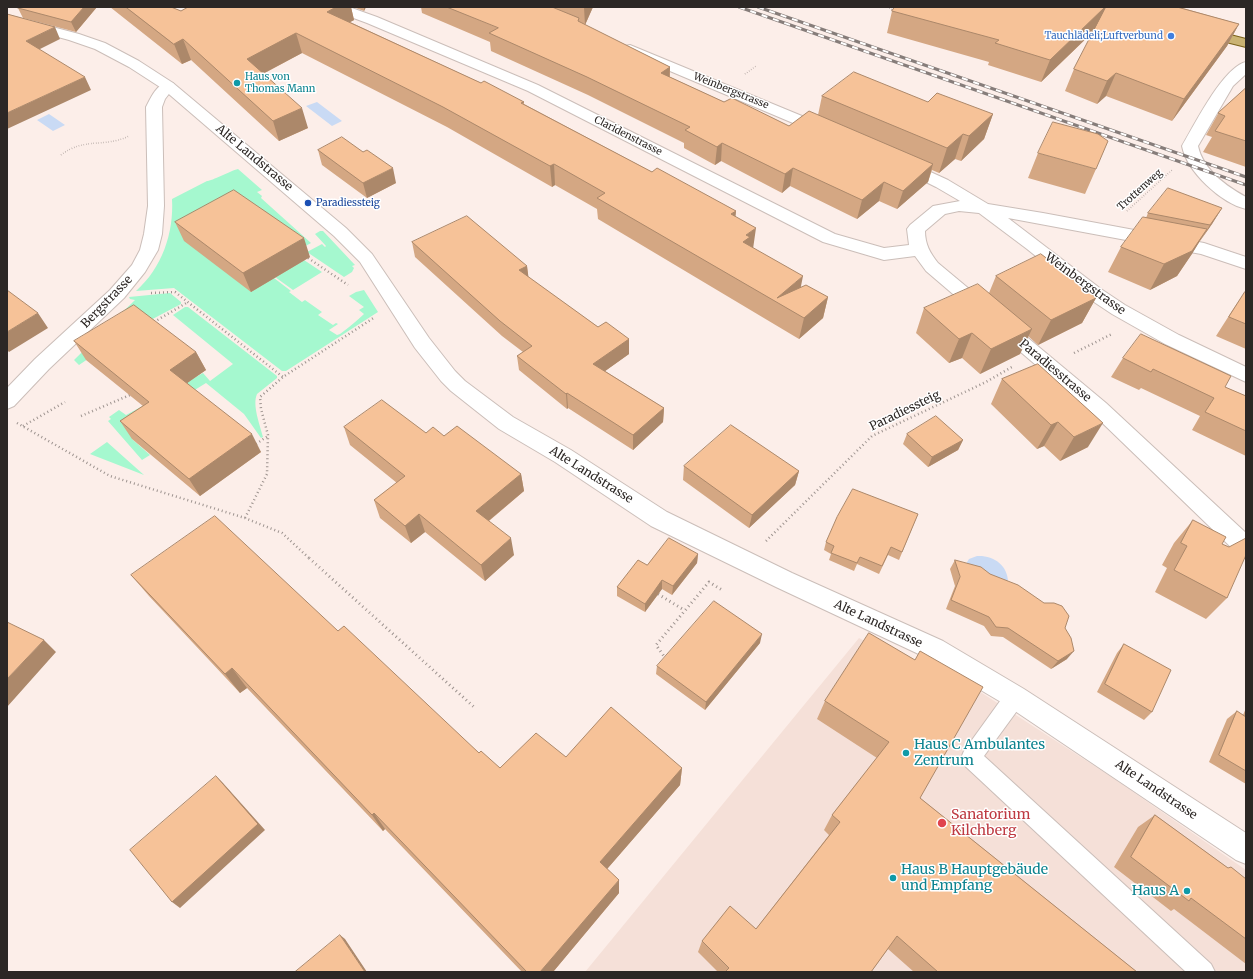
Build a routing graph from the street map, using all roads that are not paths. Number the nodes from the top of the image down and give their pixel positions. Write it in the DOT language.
graph roads {
  1 [pos="337,7"];
  2 [pos="7,19"];
  3 [pos="1194,29"];
  4 [pos="615,43"];
  5 [pos="1246,43"];
  6 [pos="1246,66"];
  7 [pos="168,86"];
  8 [pos="842,138"];
  9 [pos="889,158"];
  10 [pos="934,178"];
  11 [pos="1246,204"];
  12 [pos="939,210"];
  13 [pos="985,210"];
  14 [pos="919,250"];
  15 [pos="1246,263"];
  16 [pos="1246,375"];
  17 [pos="7,401"];
  18 [pos="1246,547"];
  19 [pos="1015,697"];
  20 [pos="1246,850"];
  21 [pos="1203,972"];
  1 -- 14 [label="street, Claridenstrasse"];
  2 -- 7 [label="street, Alte Landstrasse"];
  3 -- 5 [label="main road"];
  4 -- 8 [label="street, Weinbergstrasse"];
  6 -- 11 [label="street"];
  7 -- 17 [label="street, Bergstrasse"];
  7 -- 19 [label="street, Alte Landstrasse"];
  9 -- 10 [label="street, Weinbergstrasse"];
  10 -- 12 [label="street"];
  10 -- 13 [label="street, Weinbergstrasse"];
  12 -- 13 [label="street, Paradiesstrasse"];
  12 -- 14 [label="street, Paradiesstrasse"];
  13 -- 15 [label="street, Paradiesstrasse"];
  13 -- 16 [label="street, Weinbergstrasse"];
  14 -- 18 [label="street, Paradiesstrasse"];
  19 -- 20 [label="street, Alte Landstrasse"];
  19 -- 21 [label="lane"];
}
